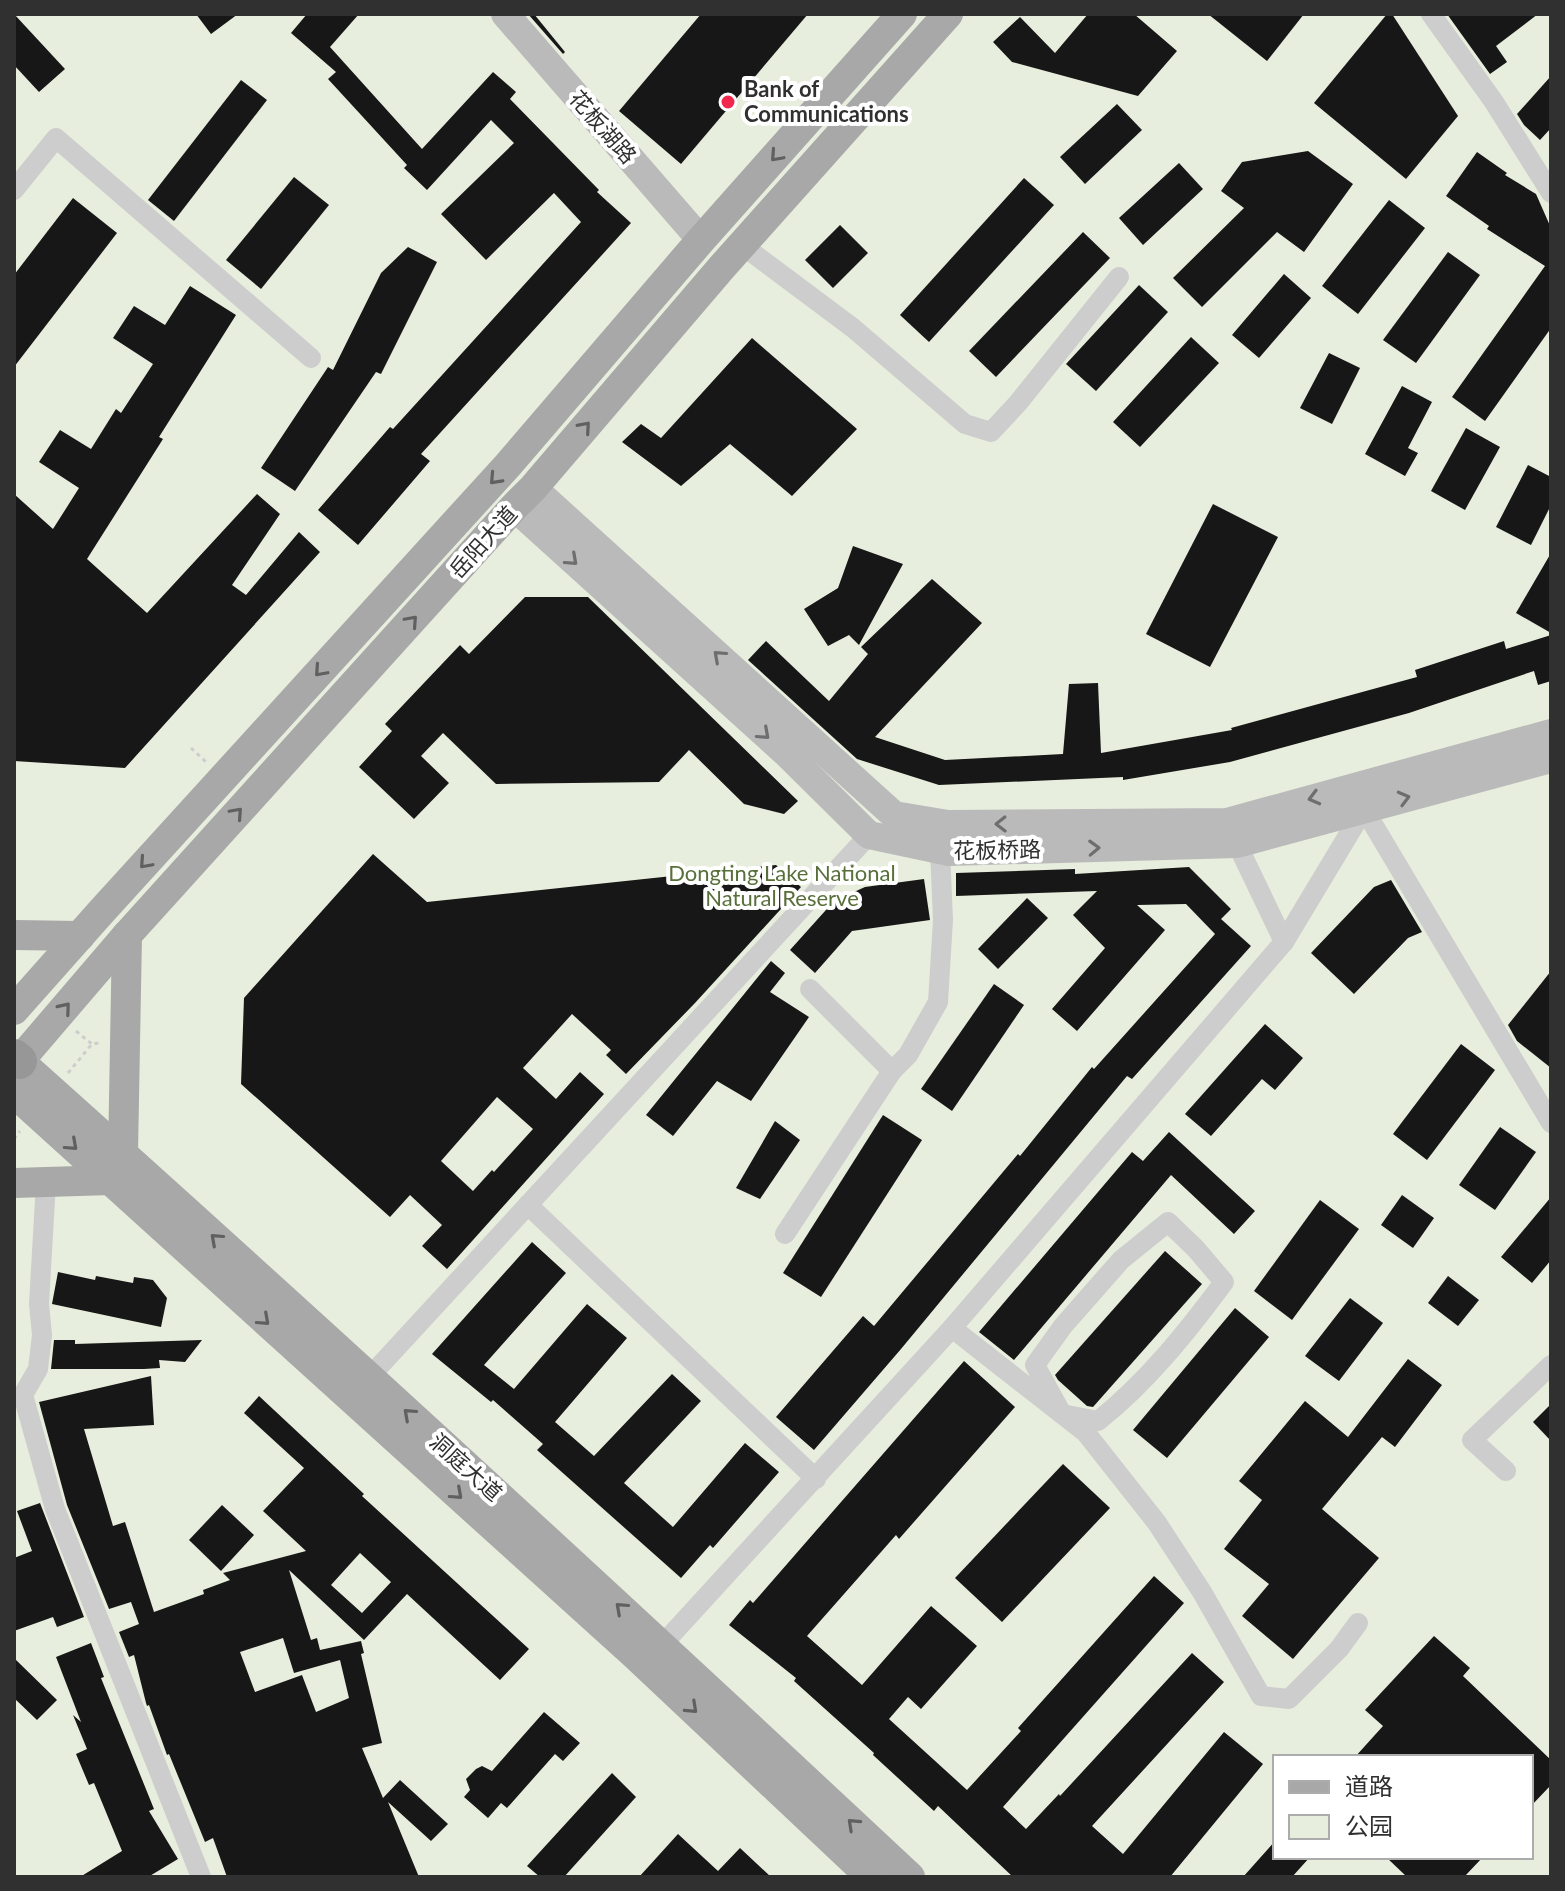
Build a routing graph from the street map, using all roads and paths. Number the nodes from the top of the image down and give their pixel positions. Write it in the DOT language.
graph roads {
  1 [pos="505,14"];
  2 [pos="902,14"];
  3 [pos="948,14"];
  4 [pos="1431,14"];
  5 [pos="14,190"];
  6 [pos="1551,193"];
  7 [pos="701,240"];
  8 [pos="742,245"];
  9 [pos="1119,277"];
  10 [pos="311,358"];
  11 [pos="524,498"];
  12 [pos="1551,733"];
  13 [pos="1551,759"];
  14 [pos="1364,809"];
  15 [pos="869,835"];
  16 [pos="1237,844"];
  17 [pos="940,850"];
  18 [pos="14,935"];
  19 [pos="127,935"];
  20 [pos="80,936"];
  21 [pos="1284,942"];
  22 [pos="810,989"];
  23 [pos="14,1010"];
  24 [pos="15,1069"];
  25 [pos="892,1071"];
  26 [pos="1551,1123"];
  27 [pos="117,1167"];
  28 [pos="46,1182"];
  29 [pos="14,1183"];
  30 [pos="528,1205"];
  31 [pos="785,1234"];
  32 [pos="952,1328"];
  33 [pos="1551,1365"];
  34 [pos="360,1388"];
  35 [pos="1062,1414"];
  36 [pos="1506,1471"];
  37 [pos="816,1479"];
  38 [pos="1358,1623"];
  39 [pos="662,1645"];
  40 [pos="201,1877"];
  41 [pos="871,1877"];
  42 [pos="910,1877"];
  1 -- 7 [label="street, 花板湖路"];
  2 -- 7 [label="main road, 岳阳大道, one-way"];
  3 -- 8 [label="main road, 岳阳大道"];
  4 -- 6 [label="street"];
  5 -- 10 [label="street"];
  7 -- 20 [label="main road, 岳阳大道, one-way"];
  8 -- 9 [label="street"];
  11 -- 8 [label="main road, 岳阳大道, one-way"];
  12 -- 11 [label="street, 花板桥路, one-way"];
  11 -- 15 [label="street, one-way"];
  19 -- 11 [label="main road, 岳阳大道, one-way"];
  14 -- 13 [label="street, 花板桥路, one-way"];
  14 -- 16 [label="street, 花板桥路"];
  14 -- 21 [label="street"];
  14 -- 26 [label="street"];
  15 -- 17 [label="street, 花板桥路"];
  15 -- 30 [label="street"];
  17 -- 16 [label="street, 花板桥路, one-way"];
  16 -- 21 [label="street"];
  17 -- 25 [label="street"];
  18 -- 20 [label="main road"];
  24 -- 19 [label="main road, 岳阳大道, one-way"];
  19 -- 27 [label="main road"];
  20 -- 23 [label="main road, 岳阳大道"];
  21 -- 32 [label="street"];
  22 -- 25 [label="street"];
  24 -- 27 [label="main road, 洞庭大道"];
  25 -- 31 [label="street"];
  27 -- 28 [label="main road"];
  27 -- 34 [label="main road, 洞庭大道"];
  28 -- 29 [label="main road"];
  28 -- 40 [label="street"];
  30 -- 34 [label="street"];
  30 -- 37 [label="street"];
  32 -- 35 [label="street"];
  32 -- 37 [label="street"];
  33 -- 36 [label="street"];
  39 -- 34 [label="main road, 洞庭大道, one-way"];
  34 -- 41 [label="main road, 洞庭大道, one-way"];
  35 -- 35 [label="street"];
  35 -- 38 [label="street"];
  37 -- 39 [label="street"];
  42 -- 39 [label="main road, 洞庭大道, one-way"];
}
